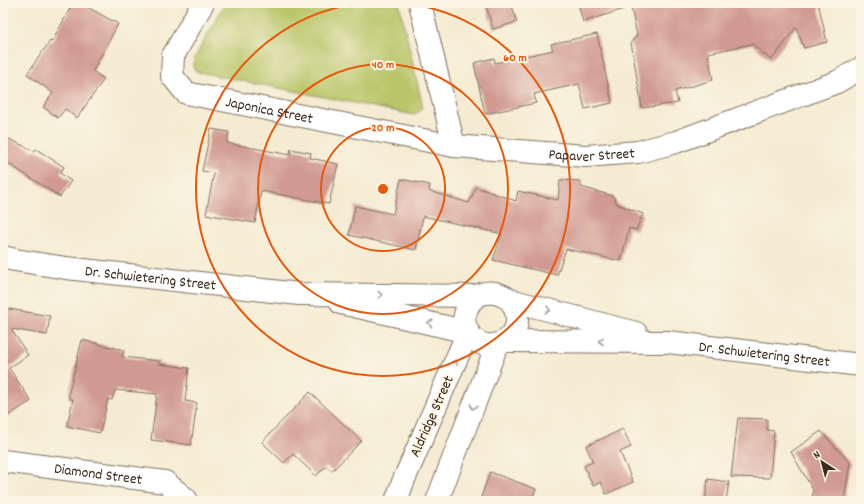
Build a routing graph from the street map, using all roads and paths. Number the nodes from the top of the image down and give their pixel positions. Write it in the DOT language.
graph roads {
  1 [pos="203,3"];
  2 [pos="420,3"];
  3 [pos="861,68"];
  4 [pos="454,146"];
  5 [pos="3,257"];
  6 [pos="299,294"];
  7 [pos="478,296"];
  8 [pos="510,300"];
  9 [pos="468,332"];
  10 [pos="668,342"];
  11 [pos="501,343"];
  12 [pos="861,365"];
  13 [pos="3,460"];
  14 [pos="186,501"];
  15 [pos="396,501"];
  16 [pos="437,501"];
  1 -- 4 [label="street, Japonica Street"];
  2 -- 4 [label="street"];
  3 -- 4 [label="street, Papaver Street"];
  5 -- 6 [label="street, Dr. Schwietering Street"];
  6 -- 7 [label="street, Dr. Schwietering Street, one-way"];
  9 -- 6 [label="street, Dr. Schwietering Street, one-way"];
  7 -- 8 [label="street"];
  7 -- 9 [label="street"];
  8 -- 10 [label="street, Dr. Schwietering Street, one-way"];
  8 -- 11 [label="street"];
  9 -- 11 [label="street"];
  15 -- 9 [label="street, Aldridge Street, one-way"];
  10 -- 11 [label="street, Dr. Schwietering Street, one-way"];
  10 -- 12 [label="street, Dr. Schwietering Street"];
  11 -- 16 [label="street, one-way"];
  13 -- 14 [label="street, Diamond Street"];
}
